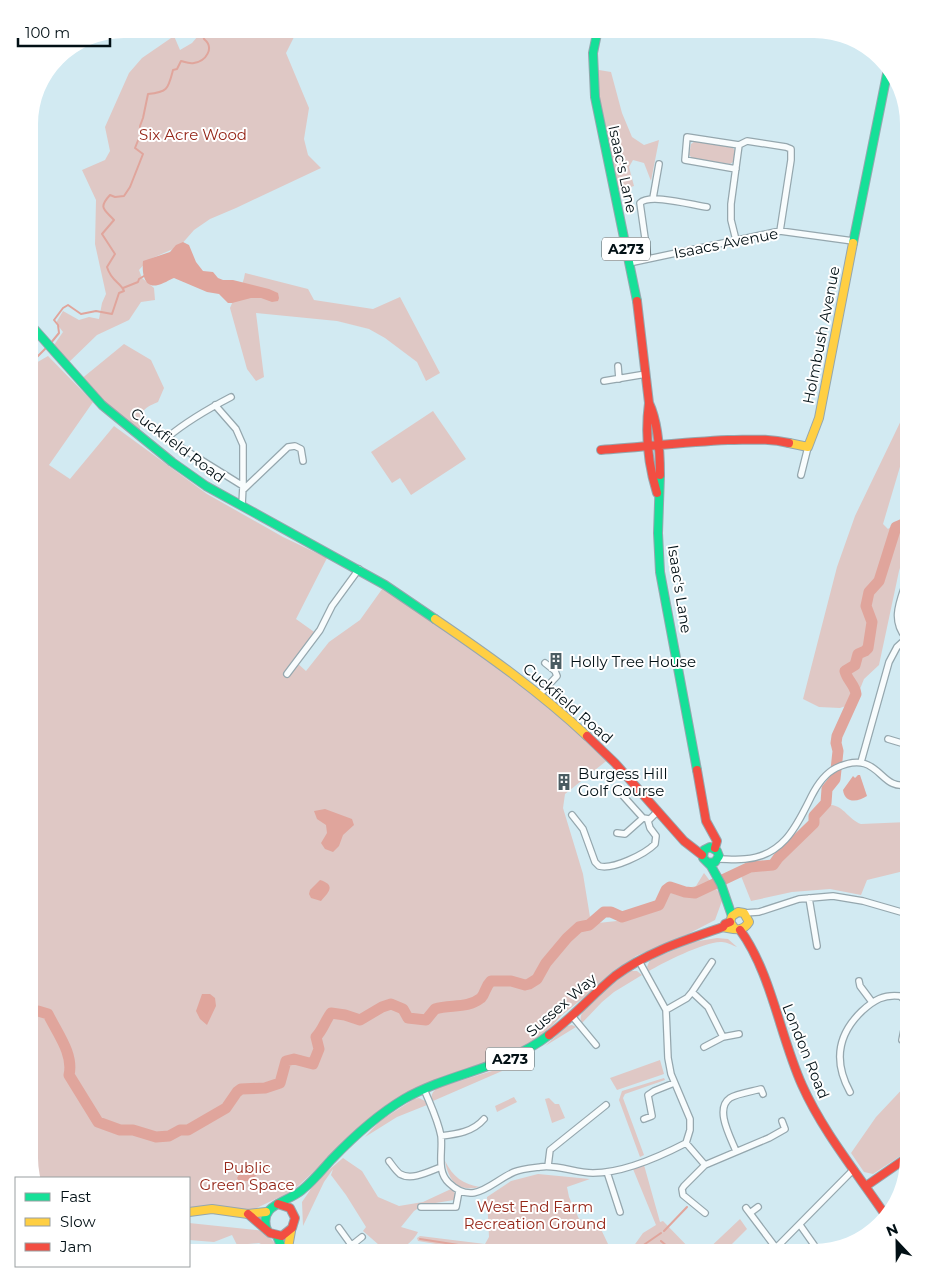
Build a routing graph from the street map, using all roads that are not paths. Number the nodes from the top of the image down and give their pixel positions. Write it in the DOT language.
graph roads {
  1 [pos="596,38"];
  2 [pos="886,78"];
  3 [pos="739,145"];
  4 [pos="659,164"];
  5 [pos="736,169"];
  6 [pos="653,198"];
  7 [pos="707,207"];
  8 [pos="780,231"];
  9 [pos="736,240"];
  10 [pos="853,241"];
  11 [pos="648,259"];
  12 [pos="628,263"];
  13 [pos="38,333"];
  14 [pos="618,366"];
  15 [pos="646,374"];
  16 [pos="619,379"];
  17 [pos="604,381"];
  18 [pos="231,397"];
  19 [pos="649,403"];
  20 [pos="215,406"];
  21 [pos="658,446"];
  22 [pos="649,447"];
  23 [pos="808,447"];
  24 [pos="601,450"];
  25 [pos="303,461"];
  26 [pos="801,475"];
  27 [pos="243,488"];
  28 [pos="658,496"];
  29 [pos="242,505"];
  30 [pos="359,569"];
  31 [pos="900,605"];
  32 [pos="900,632"];
  33 [pos="900,644"];
  34 [pos="545,663"];
  35 [pos="287,674"];
  36 [pos="540,694"];
  37 [pos="888,739"];
  38 [pos="900,743"];
  39 [pos="861,762"];
  40 [pos="900,784"];
  41 [pos="616,788"];
  42 [pos="658,810"];
  43 [pos="572,816"];
  44 [pos="646,819"];
  45 [pos="617,833"];
  46 [pos="712,854"];
  47 [pos="728,898"];
  48 [pos="809,898"];
  49 [pos="759,912"];
  50 [pos="900,912"];
  51 [pos="743,913"];
  52 [pos="739,924"];
  53 [pos="817,946"];
  54 [pos="639,961"];
  55 [pos="712,962"];
  56 [pos="859,980"];
  57 [pos="692,992"];
  58 [pos="900,996"];
  59 [pos="872,1002"];
  60 [pos="666,1010"];
  61 [pos="572,1016"];
  62 [pos="739,1034"];
  63 [pos="723,1037"];
  64 [pos="596,1045"];
  65 [pos="704,1048"];
  66 [pos="674,1083"];
  67 [pos="424,1089"];
  68 [pos="850,1092"];
  69 [pos="763,1094"];
  70 [pos="606,1105"];
  71 [pos="484,1119"];
  72 [pos="644,1119"];
  73 [pos="782,1121"];
  74 [pos="441,1136"];
  75 [pos="686,1143"];
  76 [pos="736,1151"];
  77 [pos="389,1161"];
  78 [pos="900,1163"];
  79 [pos="705,1165"];
  80 [pos="548,1166"];
  81 [pos="441,1167"];
  82 [pos="854,1169"];
  83 [pos="608,1172"];
  84 [pos="866,1186"];
  85 [pos="459,1190"];
  86 [pos="300,1192"];
  87 [pos="278,1204"];
  88 [pos="421,1207"];
  89 [pos="758,1207"];
  90 [pos="882,1210"];
  91 [pos="190,1212"];
  92 [pos="266,1212"];
  93 [pos="293,1212"];
  94 [pos="620,1212"];
  95 [pos="705,1213"];
  96 [pos="248,1214"];
  97 [pos="800,1225"];
  98 [pos="339,1228"];
  99 [pos="266,1230"];
  100 [pos="291,1232"];
  101 [pos="277,1236"];
  102 [pos="362,1237"];
  103 [pos="281,1244"];
  104 [pos="288,1244"];
  105 [pos="351,1244"];
  106 [pos="354,1244"];
  107 [pos="769,1244"];
  108 [pos="780,1244"];
  109 [pos="813,1244"];
  1 -- 12 [label="main road, Isaac's Lane / A273"];
  2 -- 10 [label="main road, Holmbush Avenue"];
  3 -- 5 [label="street"];
  3 -- 5 [label="street"];
  3 -- 8 [label="street"];
  4 -- 6 [label="street"];
  5 -- 9 [label="street"];
  6 -- 7 [label="street"];
  6 -- 11 [label="street"];
  8 -- 9 [label="street, Isaacs Avenue"];
  8 -- 10 [label="street, Isaacs Avenue"];
  9 -- 11 [label="street, Isaacs Avenue"];
  10 -- 23 [label="main road, Holmbush Avenue"];
  11 -- 12 [label="street, Isaacs Avenue"];
  12 -- 15 [label="main road, Isaac's Lane / A273"];
  13 -- 29 [label="main road, Cuckfield Road"];
  14 -- 16 [label="street"];
  15 -- 16 [label="street"];
  15 -- 19 [label="main road, Isaac's Lane / A273"];
  16 -- 17 [label="street"];
  18 -- 20 [label="street"];
  19 -- 21 [label="main road, Isaac's Lane / A273"];
  19 -- 22 [label="main road, Isaac's Lane / A273"];
  20 -- 27 [label="street"];
  20 -- 27 [label="street"];
  21 -- 22 [label="main road"];
  21 -- 23 [label="main road"];
  21 -- 28 [label="main road, Isaac's Lane / A273"];
  22 -- 24 [label="main road"];
  22 -- 28 [label="main road, Isaac's Lane / A273"];
  23 -- 26 [label="street"];
  25 -- 27 [label="street"];
  27 -- 29 [label="street"];
  28 -- 46 [label="main road, Isaac's Lane / A273"];
  29 -- 30 [label="main road, Cuckfield Road"];
  30 -- 35 [label="street"];
  30 -- 36 [label="main road, Cuckfield Road"];
  31 -- 32 [label="street"];
  33 -- 39 [label="street"];
  34 -- 36 [label="street"];
  36 -- 42 [label="main road, Cuckfield Road"];
  37 -- 38 [label="street"];
  39 -- 40 [label="street"];
  39 -- 46 [label="street"];
  41 -- 44 [label="street"];
  42 -- 44 [label="street"];
  42 -- 46 [label="main road, Cuckfield Road"];
  43 -- 44 [label="street"];
  44 -- 45 [label="street"];
  46 -- 47 [label="main road, London Road / A273"];
  47 -- 51 [label="main road, London Road / A273"];
  47 -- 52 [label="main road, London Road / A273"];
  48 -- 49 [label="street"];
  48 -- 50 [label="street"];
  48 -- 53 [label="street"];
  49 -- 51 [label="street"];
  49 -- 52 [label="street"];
  51 -- 52 [label="main road"];
  51 -- 52 [label="main road, London Road"];
  52 -- 54 [label="main road, Sussex Way / A273"];
  52 -- 82 [label="main road, London Road"];
  54 -- 60 [label="street"];
  54 -- 61 [label="main road, Sussex Way / A273"];
  55 -- 57 [label="street"];
  56 -- 59 [label="street"];
  57 -- 60 [label="street"];
  57 -- 63 [label="street"];
  58 -- 59 [label="street"];
  59 -- 68 [label="street"];
  60 -- 66 [label="street"];
  61 -- 64 [label="street"];
  61 -- 67 [label="main road, Sussex Way / A273"];
  62 -- 63 [label="street"];
  63 -- 65 [label="street"];
  66 -- 72 [label="street"];
  66 -- 75 [label="street"];
  67 -- 74 [label="street"];
  67 -- 86 [label="main road, Sussex Way / A273"];
  69 -- 76 [label="street"];
  70 -- 80 [label="street"];
  71 -- 74 [label="street"];
  73 -- 76 [label="street"];
  74 -- 81 [label="street"];
  75 -- 79 [label="street"];
  75 -- 83 [label="street"];
  76 -- 79 [label="street"];
  77 -- 81 [label="street"];
  78 -- 84 [label="main road"];
  79 -- 95 [label="street"];
  80 -- 83 [label="street"];
  80 -- 85 [label="street"];
  81 -- 85 [label="street"];
  82 -- 84 [label="main road, London Road"];
  82 -- 97 [label="street"];
  83 -- 94 [label="street"];
  84 -- 90 [label="main road, London Road"];
  85 -- 88 [label="street"];
  86 -- 87 [label="main road, Sussex Way / A273"];
  86 -- 93 [label="main road, Sussex Way / A273"];
  87 -- 92 [label="main road"];
  87 -- 93 [label="main road"];
  89 -- 107 [label="street"];
  91 -- 96 [label="main road"];
  92 -- 96 [label="main road"];
  92 -- 99 [label="main road"];
  93 -- 100 [label="main road"];
  96 -- 99 [label="main road"];
  97 -- 108 [label="street"];
  97 -- 109 [label="street"];
  98 -- 105 [label="street"];
  99 -- 101 [label="main road"];
  100 -- 101 [label="main road"];
  100 -- 104 [label="main road"];
  101 -- 103 [label="main road"];
  102 -- 106 [label="street"];
}
